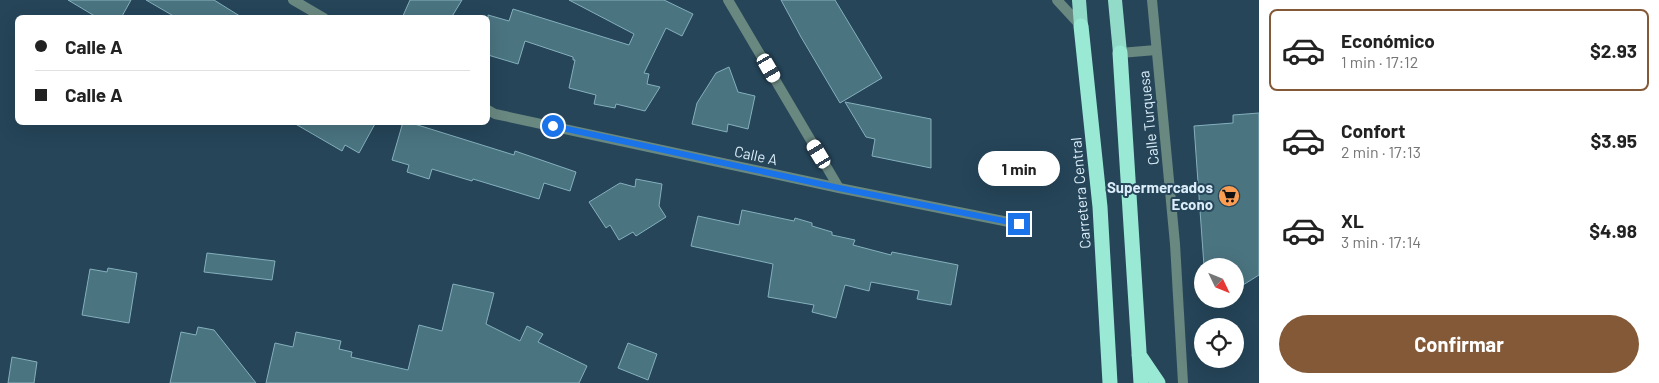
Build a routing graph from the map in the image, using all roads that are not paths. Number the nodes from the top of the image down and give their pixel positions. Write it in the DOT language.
graph roads {
  1 [pos="293,0"];
  2 [pos="728,0"];
  3 [pos="1057,0"];
  4 [pos="1079,0"];
  5 [pos="1115,0"];
  6 [pos="1152,0"];
  7 [pos="319,15"];
  8 [pos="1081,26"];
  9 [pos="1156,50"];
  10 [pos="1120,53"];
  11 [pos="490,111"];
  12 [pos="839,188"];
  13 [pos="1019,224"];
  14 [pos="1139,354"];
  15 [pos="1110,383"];
  16 [pos="1141,383"];
  17 [pos="1158,383"];
  18 [pos="1183,383"];
  1 -- 7 [label="street"];
  2 -- 12 [label="street"];
  3 -- 8 [label="street"];
  4 -- 8 [label="highway, Carretera Central"];
  5 -- 10 [label="highway"];
  6 -- 9 [label="street, Calle Turquesa"];
  8 -- 15 [label="highway, Carretera Central"];
  9 -- 10 [label="street"];
  9 -- 18 [label="street, Calle Turquesa"];
  10 -- 14 [label="highway"];
  11 -- 12 [label="street, Calle A"];
  12 -- 13 [label="street, Calle A"];
  14 -- 16 [label="highway"];
  14 -- 17 [label="highway"];
}
